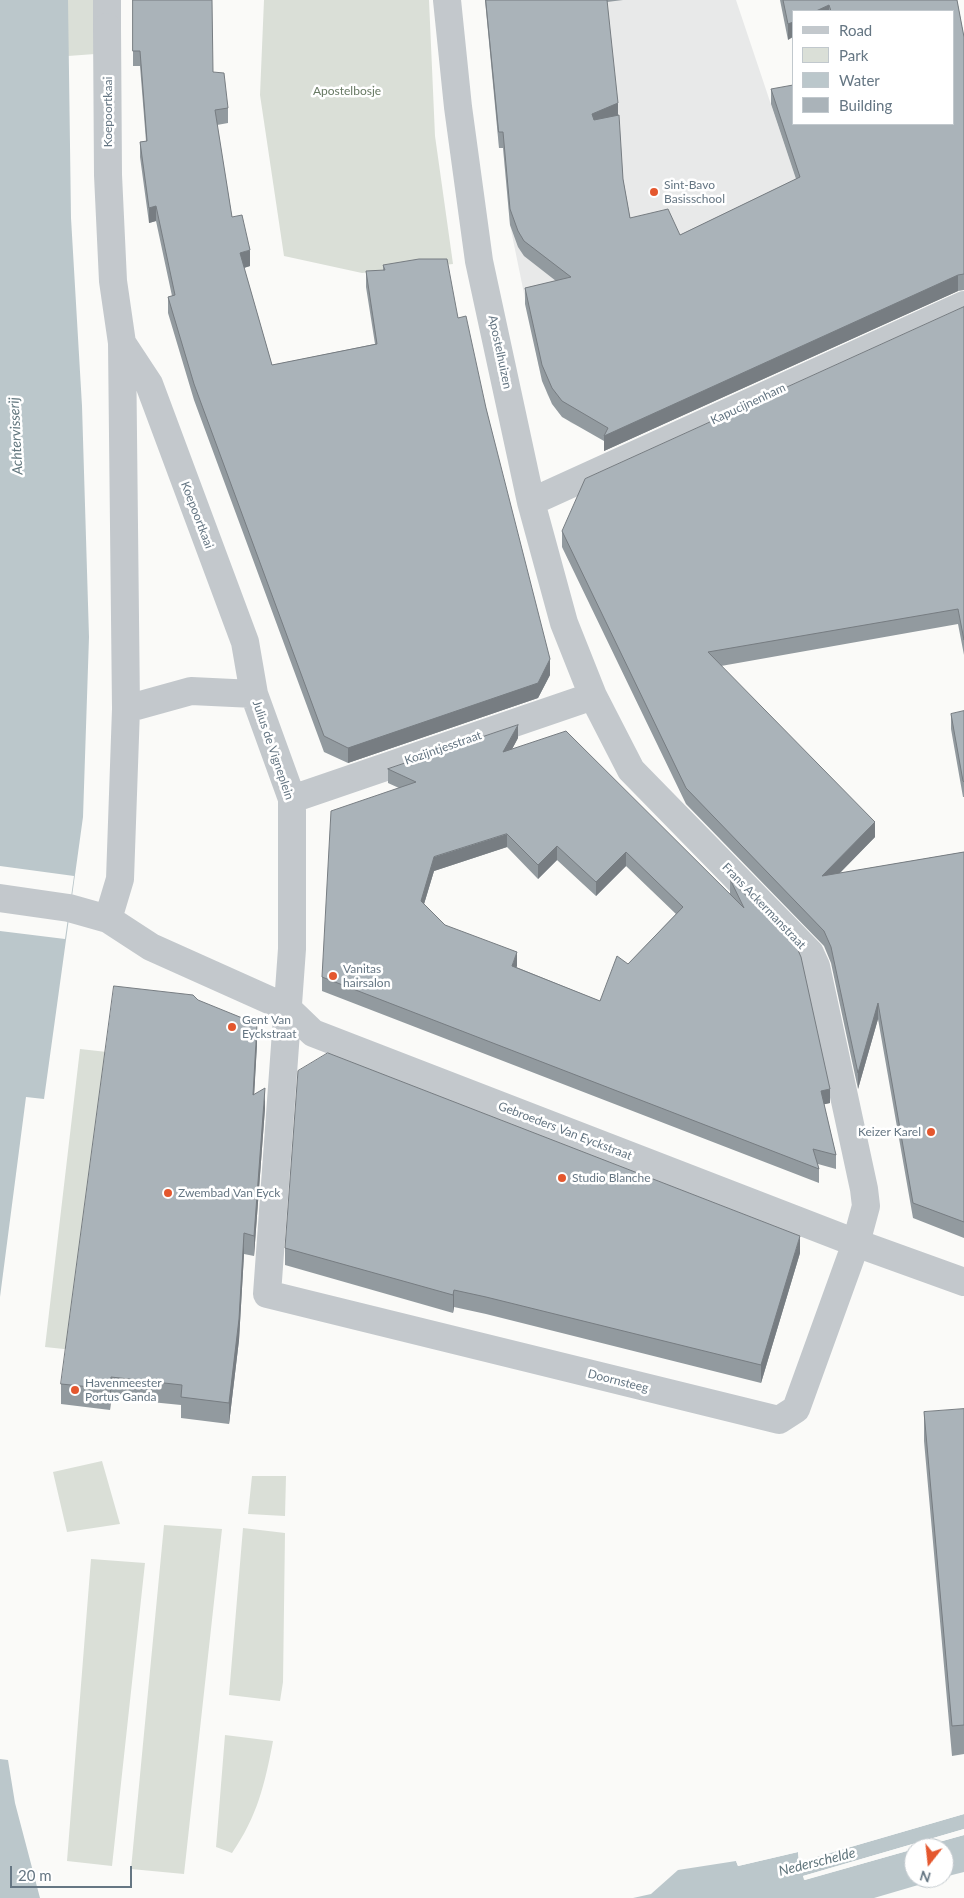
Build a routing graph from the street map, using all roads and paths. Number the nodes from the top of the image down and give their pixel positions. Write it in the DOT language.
graph roads {
  1 [pos="107,0"];
  2 [pos="447,0"];
  3 [pos="964,305"];
  4 [pos="122,343"];
  5 [pos="531,502"];
  6 [pos="254,694"];
  7 [pos="593,696"];
  8 [pos="126,710"];
  9 [pos="292,800"];
  10 [pos="0,898"];
  11 [pos="108,919"];
  12 [pos="287,1008"];
  13 [pos="856,1243"];
  14 [pos="964,1282"];
  15 [pos="267,1294"];
  1 -- 4 [label="street, Koepoortkaai"];
  2 -- 5 [label="street, Apostelhuizen"];
  3 -- 5 [label="street, Kapucijnenham"];
  4 -- 6 [label="street, Koepoortkaai"];
  4 -- 8 [label="street, Koepoortkaai"];
  5 -- 7 [label="street, Apostelhuizen"];
  6 -- 8 [label="street, Julius de Vigneplein"];
  6 -- 9 [label="street, Julius de Vigneplein"];
  7 -- 9 [label="street, Kozijntjesstraat"];
  7 -- 13 [label="street, Frans Ackermanstraat"];
  8 -- 11 [label="street"];
  9 -- 12 [label="street, Julius de Vigneplein"];
  10 -- 11 [label="street"];
  11 -- 12 [label="street"];
  12 -- 13 [label="street, Gebroeders Van Eyckstraat"];
  12 -- 15 [label="street, Julius de Vigneplein"];
  13 -- 14 [label="street, Gebroeders Van Eyckstraat"];
  13 -- 15 [label="street, Doornsteeg"];
}
